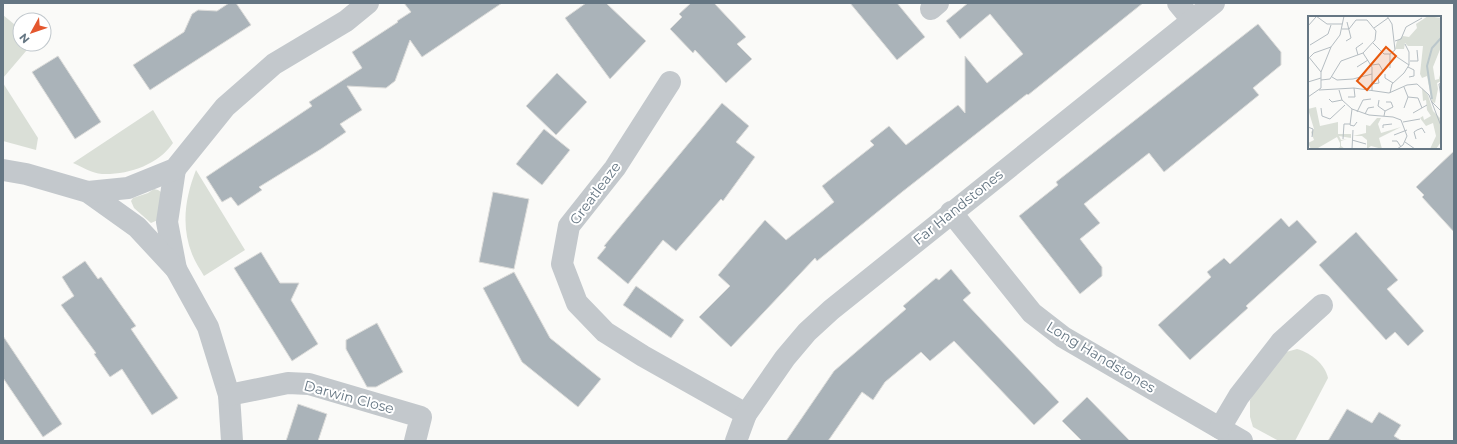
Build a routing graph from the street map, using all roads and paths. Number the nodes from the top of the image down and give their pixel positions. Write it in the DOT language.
graph roads {
  1 [pos="368,3"];
  2 [pos="1178,3"];
  3 [pos="1214,3"];
  4 [pos="1192,20"];
  5 [pos="670,82"];
  6 [pos="175,169"];
  7 [pos="3,170"];
  8 [pos="88,192"];
  9 [pos="952,212"];
  10 [pos="176,269"];
  11 [pos="1322,305"];
  12 [pos="229,394"];
  13 [pos="746,414"];
  14 [pos="1220,428"];
  15 [pos="232,441"];
  16 [pos="415,441"];
  17 [pos="736,441"];
  18 [pos="1242,441"];
  1 -- 6 [label="street"];
  2 -- 4 [label="street"];
  3 -- 4 [label="street, Far Handstones"];
  4 -- 9 [label="street, Far Handstones"];
  5 -- 13 [label="street, Greatleaze"];
  6 -- 8 [label="street"];
  6 -- 10 [label="street"];
  7 -- 8 [label="street"];
  8 -- 10 [label="street"];
  9 -- 13 [label="street, Far Handstones"];
  9 -- 14 [label="street, Long Handstones"];
  10 -- 12 [label="street"];
  11 -- 14 [label="street"];
  12 -- 15 [label="street"];
  12 -- 16 [label="street, Darwin Close"];
  13 -- 17 [label="street, Far Handstones"];
  14 -- 18 [label="street, Long Handstones"];
}
